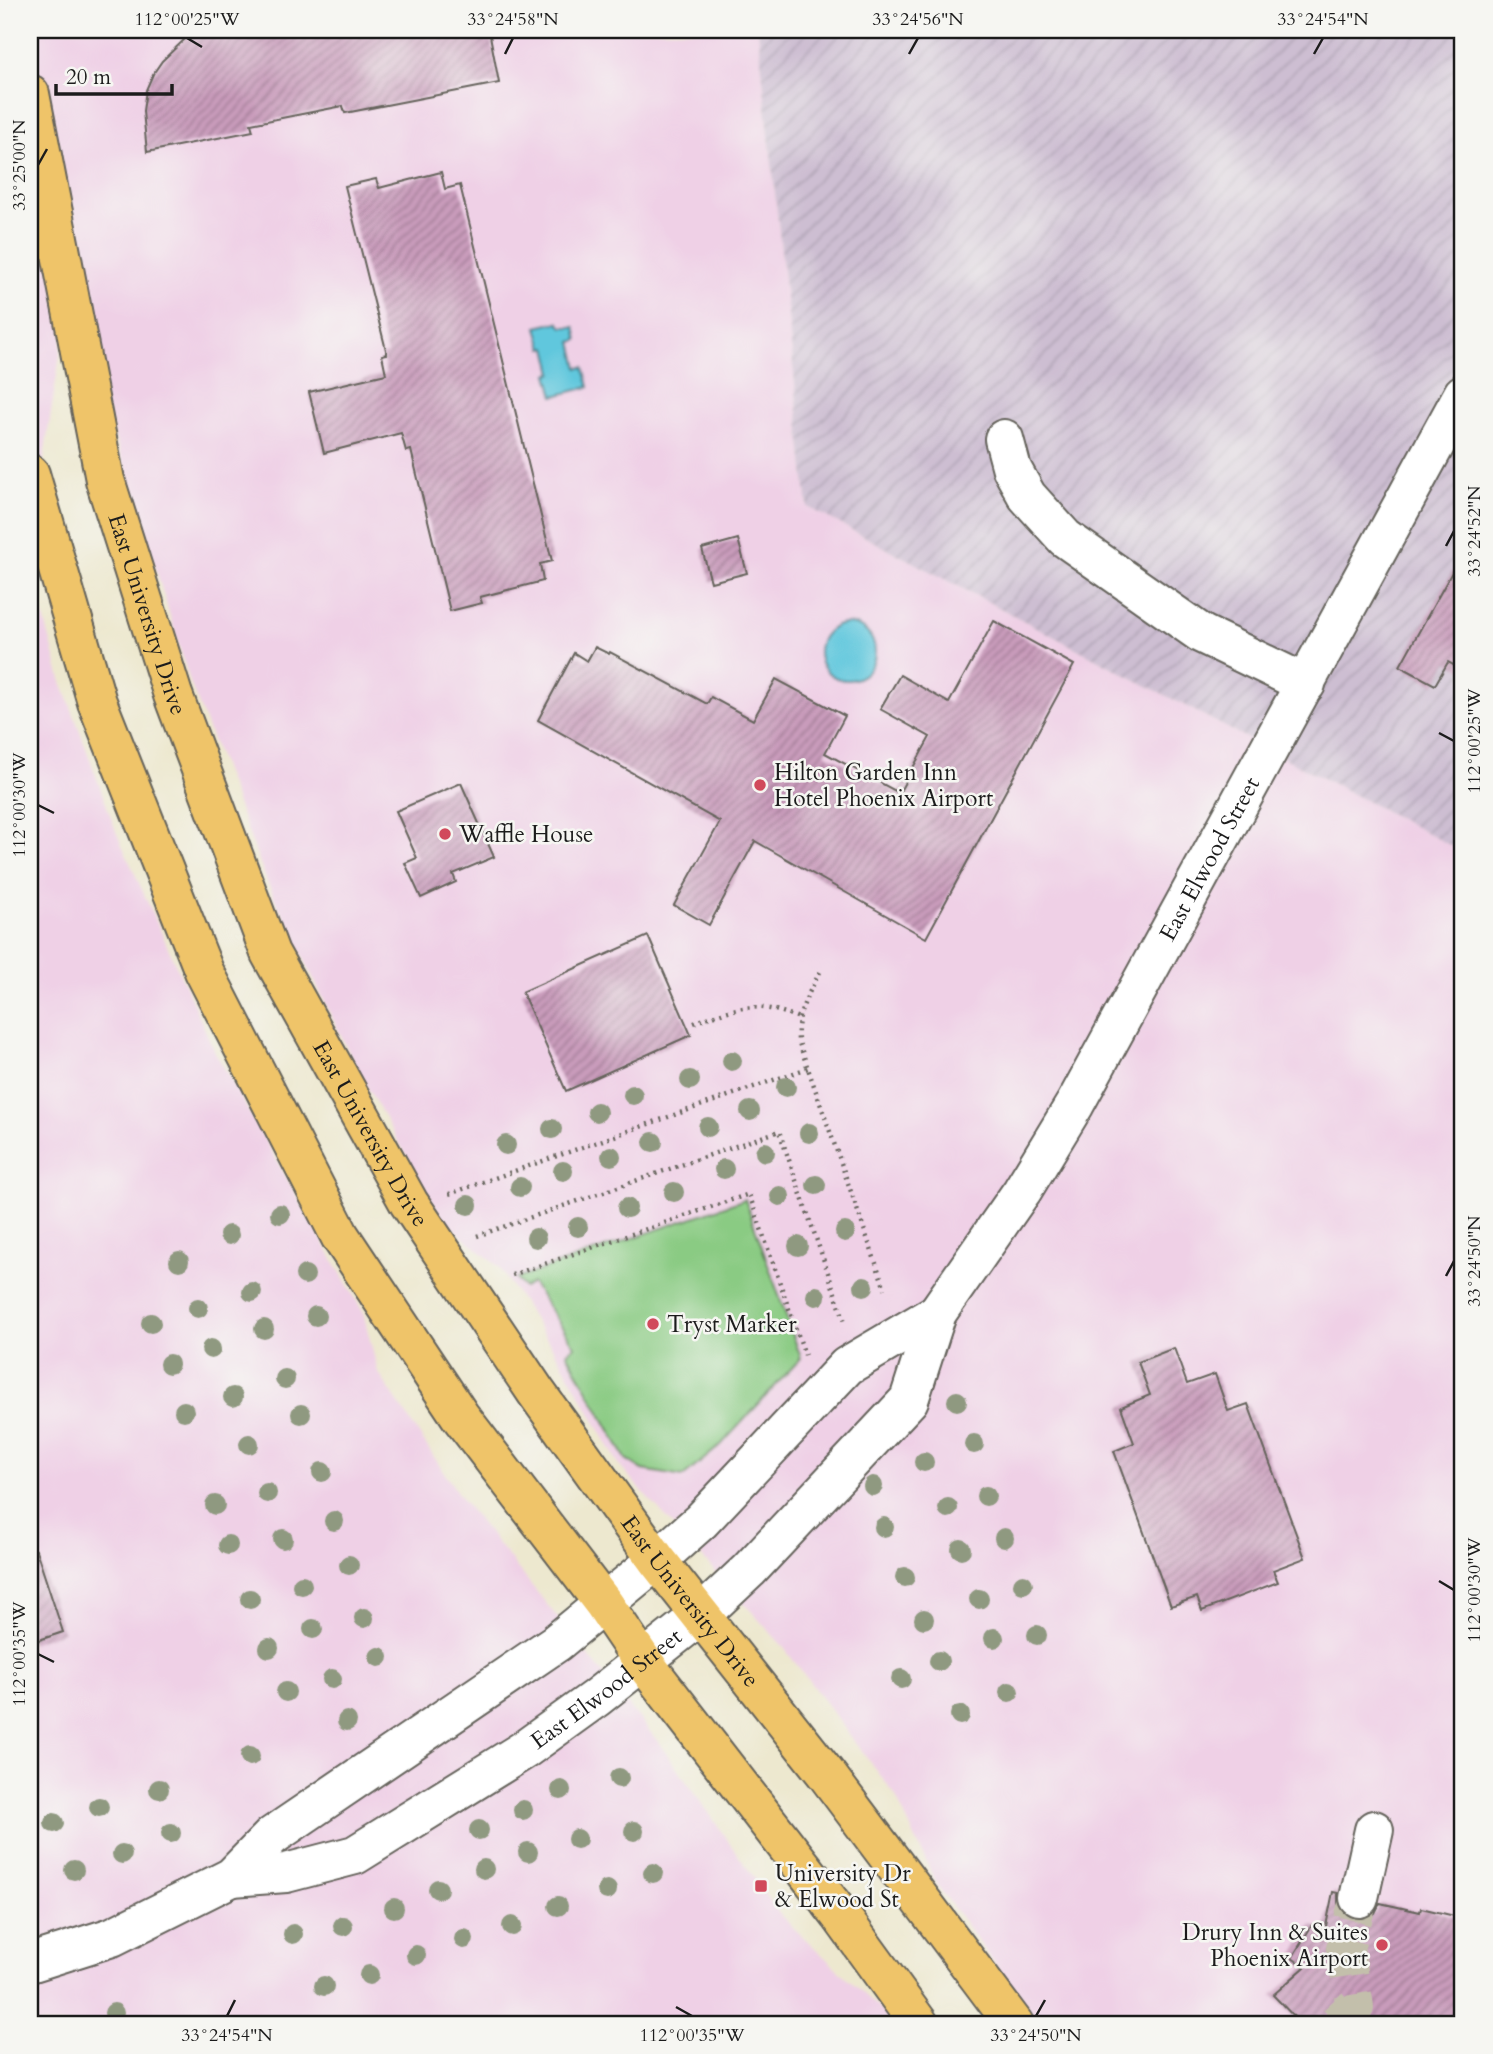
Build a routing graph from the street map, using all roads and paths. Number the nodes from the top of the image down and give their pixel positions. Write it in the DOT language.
graph roads {
  1 [pos="30,94"];
  2 [pos="1463,394"];
  3 [pos="1003,439"];
  4 [pos="30,474"];
  5 [pos="1306,684"];
  6 [pos="820,972"];
  7 [pos="799,1018"];
  8 [pos="694,1023"];
  9 [pos="808,1068"];
  10 [pos="438,1197"];
  11 [pos="473,1237"];
  12 [pos="512,1275"];
  13 [pos="885,1289"];
  14 [pos="937,1313"];
  15 [pos="845,1322"];
  16 [pos="807,1359"];
  17 [pos="657,1560"];
  18 [pos="604,1604"];
  19 [pos="701,1615"];
  20 [pos="642,1660"];
  21 [pos="1374,1830"];
  22 [pos="232,1877"];
  23 [pos="1359,1898"];
  24 [pos="30,1963"];
  25 [pos="919,2024"];
  26 [pos="1014,2024"];
  1 -- 17 [label="main road, East University Drive"];
  2 -- 5 [label="street, East Elwood Street"];
  3 -- 5 [label="street"];
  4 -- 18 [label="main road"];
  5 -- 14 [label="street, East Elwood Street"];
  6 -- 7 [label="path"];
  7 -- 8 [label="path"];
  7 -- 9 [label="path"];
  9 -- 10 [label="path"];
  9 -- 13 [label="path"];
  11 -- 15 [label="path"];
  12 -- 16 [label="path"];
  14 -- 17 [label="street, East Elwood Street"];
  14 -- 19 [label="street, East Elwood Street"];
  17 -- 18 [label="street, East Elwood Street"];
  17 -- 19 [label="main road, East University Drive"];
  18 -- 20 [label="main road"];
  18 -- 22 [label="street, East Elwood Street"];
  19 -- 20 [label="street, East Elwood Street"];
  19 -- 26 [label="main road, East University Drive"];
  20 -- 22 [label="street, East Elwood Street"];
  20 -- 25 [label="main road"];
  21 -- 23 [label="street"];
  22 -- 24 [label="street, East Elwood Street"];
}
